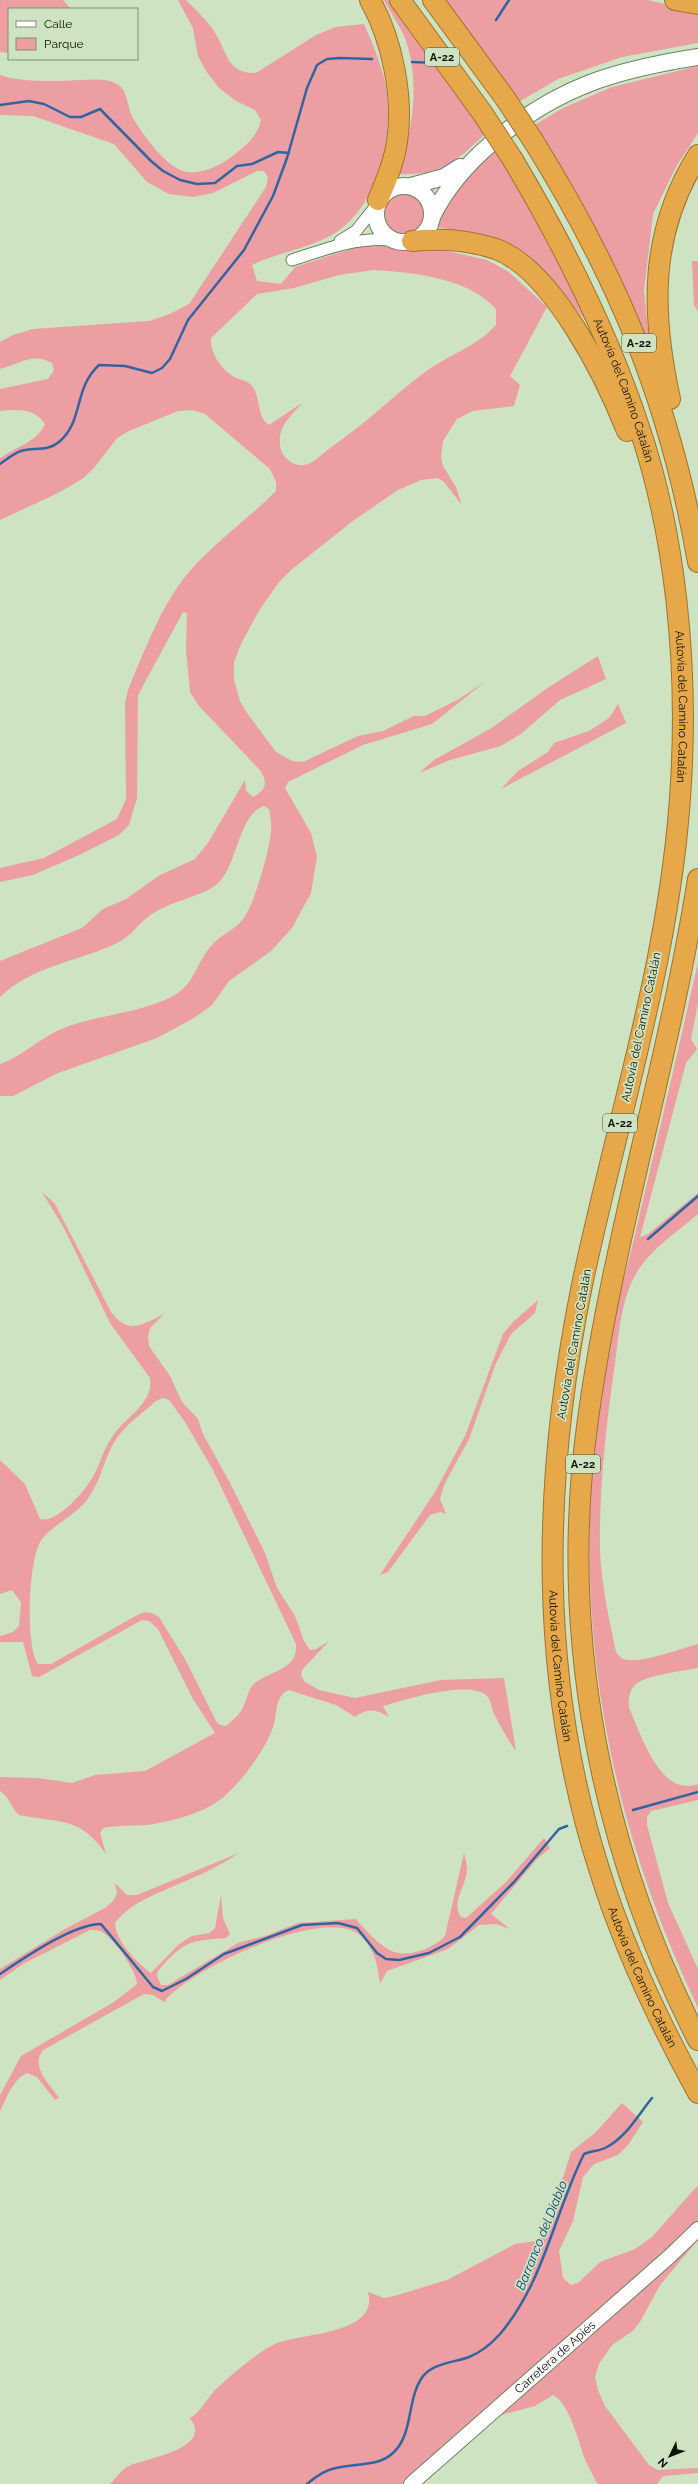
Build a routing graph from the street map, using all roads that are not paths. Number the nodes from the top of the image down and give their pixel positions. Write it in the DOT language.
graph roads {
  1 [pos="370,0"];
  2 [pos="400,0"];
  3 [pos="433,0"];
  4 [pos="675,0"];
  5 [pos="698,4"];
  6 [pos="697,56"];
  7 [pos="698,155"];
  8 [pos="475,158"];
  9 [pos="411,186"];
  10 [pos="377,203"];
  11 [pos="432,217"];
  12 [pos="392,240"];
  13 [pos="412,241"];
  14 [pos="316,252"];
  15 [pos="292,260"];
  16 [pos="698,526"];
  17 [pos="698,562"];
  18 [pos="678,621"];
  19 [pos="698,879"];
  20 [pos="698,2040"];
  21 [pos="698,2092"];
  22 [pos="698,2229"];
  23 [pos="410,2484"];
  1 -- 10 [label="highway"];
  2 -- 18 [label="highway, Autovía del Camino Catalán / A-22, bridge"];
  3 -- 17 [label="highway, A-22, bridge"];
  4 -- 5 [label="highway"];
  6 -- 8 [label="main road"];
  7 -- 16 [label="highway"];
  8 -- 9 [label="main road"];
  8 -- 11 [label="main road"];
  9 -- 10 [label="main road"];
  9 -- 11 [label="main road"];
  10 -- 12 [label="main road"];
  10 -- 14 [label="street"];
  11 -- 13 [label="main road"];
  12 -- 13 [label="main road"];
  12 -- 14 [label="street"];
  13 -- 18 [label="highway"];
  14 -- 15 [label="street"];
  18 -- 21 [label="highway, Autovía del Camino Catalán / A-22"];
  19 -- 20 [label="highway, Autovía del Camino Catalán / A-22"];
  22 -- 23 [label="street, Carretera de Apiés"];
}
